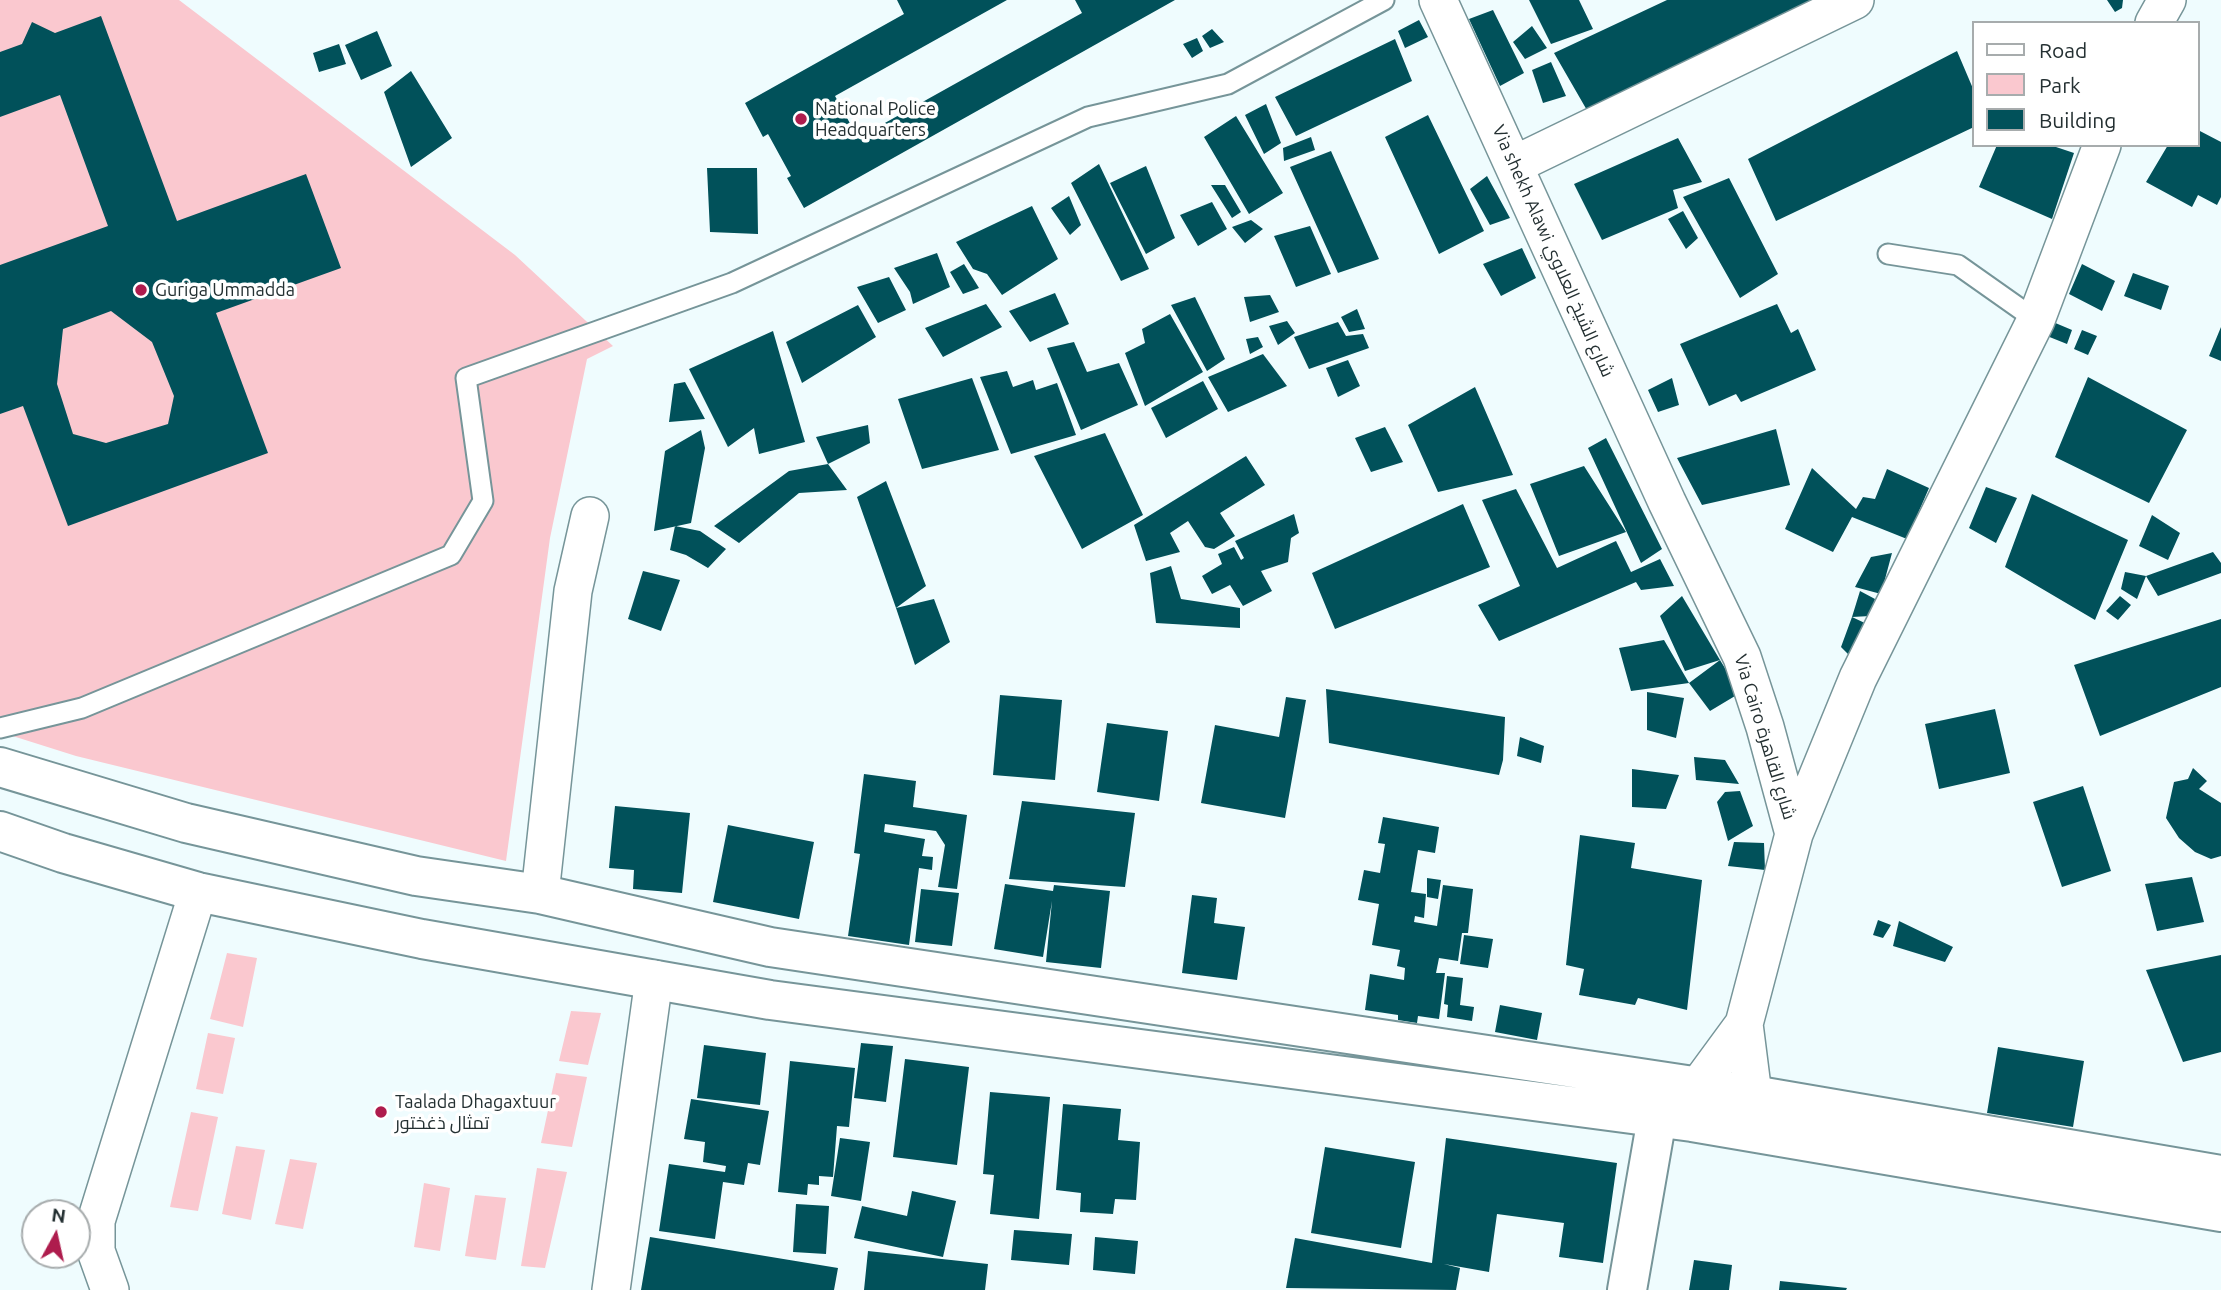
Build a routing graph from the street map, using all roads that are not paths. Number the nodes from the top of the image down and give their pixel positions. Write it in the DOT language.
graph roads {
  1 [pos="1384,0"];
  2 [pos="1438,0"];
  3 [pos="1855,0"];
  4 [pos="2167,0"];
  5 [pos="2155,21"];
  6 [pos="2101,147"];
  7 [pos="1514,165"];
  8 [pos="1888,254"];
  9 [pos="2036,320"];
  10 [pos="1667,502"];
  11 [pos="590,516"];
  12 [pos="0,728"];
  13 [pos="0,767"];
  14 [pos="0,831"];
  15 [pos="1794,834"];
  16 [pos="416,876"];
  17 [pos="198,892"];
  18 [pos="540,894"];
  19 [pos="422,939"];
  20 [pos="654,979"];
  21 [pos="1744,1024"];
  22 [pos="1679,1102"];
  23 [pos="1750,1113"];
  24 [pos="2221,1175"];
  25 [pos="2221,1206"];
  26 [pos="2221,1212"];
  27 [pos="110,1290"];
  28 [pos="611,1290"];
  29 [pos="1627,1290"];
  1 -- 12 [label="lane"];
  2 -- 7 [label="street, Via shekh Alawi شارع الشيخ العلاوي"];
  3 -- 7 [label="street"];
  4 -- 5 [label="street"];
  6 -- 9 [label="street"];
  7 -- 10 [label="street, Via shekh Alawi شارع الشيخ العلاوي"];
  8 -- 9 [label="lane"];
  9 -- 15 [label="street"];
  10 -- 15 [label="street, Via Cairo شارع القاهرة"];
  11 -- 18 [label="street"];
  13 -- 16 [label="main road"];
  14 -- 17 [label="main road"];
  15 -- 21 [label="street, Via Cairo شارع القاهرة"];
  16 -- 18 [label="main road"];
  16 -- 19 [label="main road"];
  17 -- 19 [label="main road"];
  17 -- 27 [label="street"];
  18 -- 22 [label="main road"];
  19 -- 20 [label="main road"];
  20 -- 22 [label="main road"];
  20 -- 28 [label="street"];
  21 -- 22 [label="street, Via Cairo شارع القاهرة"];
  21 -- 23 [label="street, Via Cairo شارع القاهرة"];
  22 -- 23 [label="main road"];
  22 -- 29 [label="main road, Via Cairo شارع القاهرة"];
  23 -- 24 [label="main road"];
  23 -- 26 [label="main road"];
  25 -- 26 [label="main road"];
}
